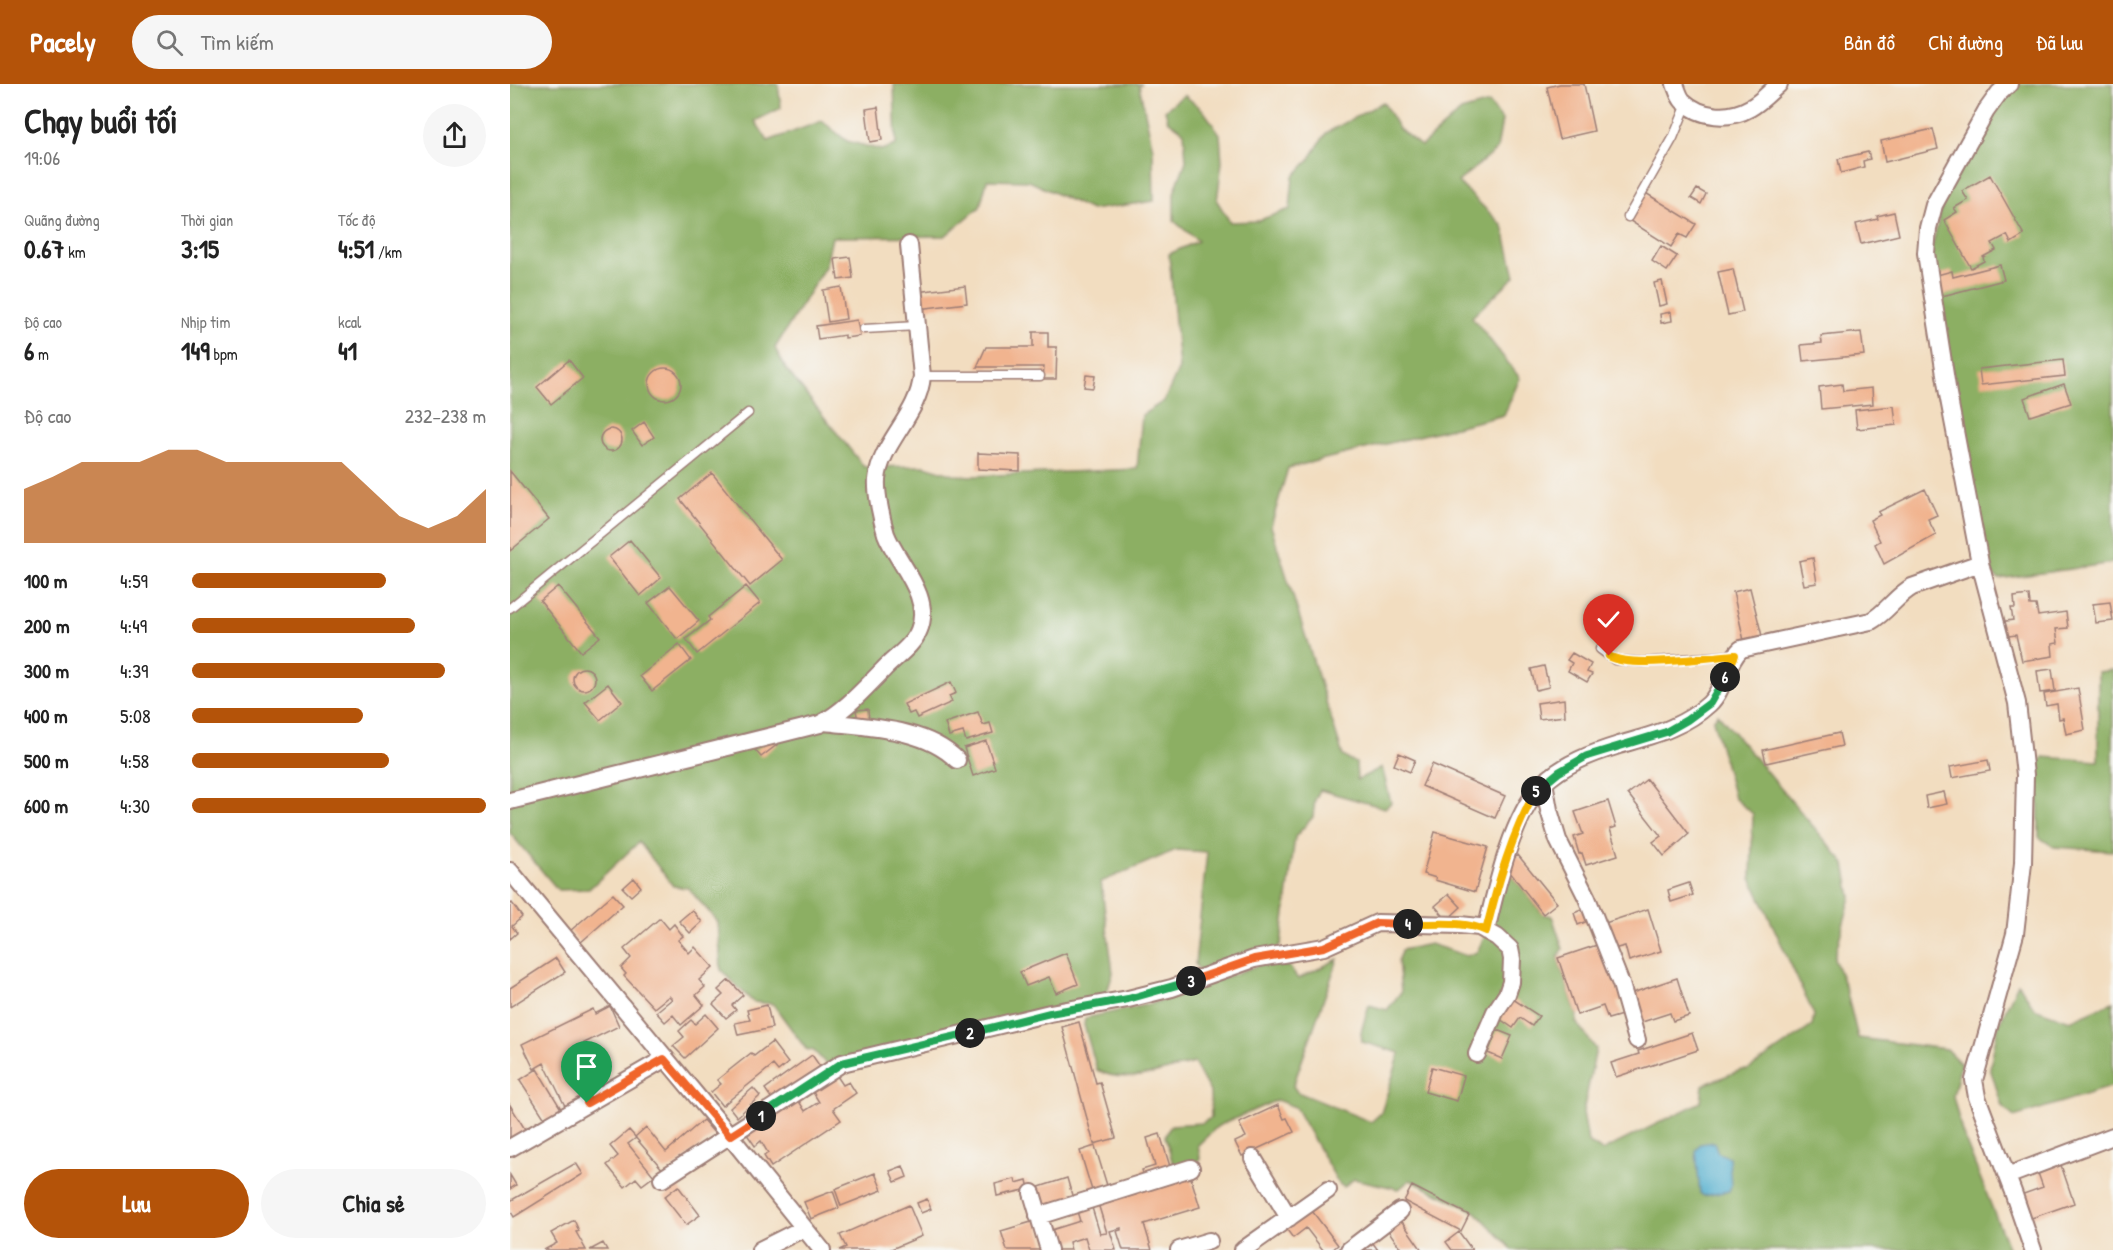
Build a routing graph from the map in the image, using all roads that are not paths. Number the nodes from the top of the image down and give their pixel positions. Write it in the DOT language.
graph roads {
  1 [pos="1675,84"];
  2 [pos="1779,84"];
  3 [pos="2009,84"];
  4 [pos="1688,104"];
  5 [pos="1628,217"];
  6 [pos="909,245"];
  7 [pos="917,326"];
  8 [pos="864,329"];
  9 [pos="922,376"];
  10 [pos="1040,376"];
  11 [pos="748,413"];
  12 [pos="1980,563"];
  13 [pos="510,608"];
  14 [pos="1600,649"];
  15 [pos="1735,655"];
  16 [pos="825,722"];
  17 [pos="957,760"];
  18 [pos="1544,783"];
  19 [pos="510,801"];
  20 [pos="510,871"];
  21 [pos="1486,931"];
  22 [pos="1637,1040"];
  23 [pos="1477,1054"];
  24 [pos="664,1059"];
  25 [pos="730,1136"];
  26 [pos="2113,1136"];
  27 [pos="510,1148"];
  28 [pos="1253,1158"];
  29 [pos="1191,1168"];
  30 [pos="2007,1176"];
  31 [pos="662,1179"];
  32 [pos="1328,1190"];
  33 [pos="1032,1192"];
  34 [pos="1400,1211"];
  35 [pos="1038,1216"];
  36 [pos="1289,1218"];
  37 [pos="804,1228"];
  38 [pos="1209,1241"];
  39 [pos="760,1250"];
  40 [pos="822,1250"];
  41 [pos="1049,1250"];
  42 [pos="1179,1250"];
  43 [pos="1244,1250"];
  44 [pos="1349,1250"];
  45 [pos="2033,1250"];
  1 -- 4 [label="street"];
  2 -- 4 [label="street"];
  3 -- 12 [label="street"];
  4 -- 5 [label="lane"];
  6 -- 7 [label="street"];
  7 -- 8 [label="lane"];
  7 -- 9 [label="street"];
  9 -- 10 [label="lane"];
  9 -- 16 [label="street"];
  11 -- 13 [label="lane"];
  12 -- 15 [label="street"];
  12 -- 30 [label="street"];
  14 -- 15 [label="lane"];
  15 -- 18 [label="street"];
  16 -- 17 [label="street"];
  16 -- 19 [label="street"];
  18 -- 21 [label="street"];
  18 -- 22 [label="street"];
  20 -- 24 [label="street"];
  21 -- 23 [label="street"];
  21 -- 25 [label="street"];
  24 -- 25 [label="street"];
  24 -- 27 [label="street"];
  25 -- 31 [label="street"];
  25 -- 37 [label="street"];
  26 -- 30 [label="street"];
  28 -- 36 [label="street"];
  29 -- 35 [label="street"];
  30 -- 45 [label="street"];
  32 -- 36 [label="street"];
  33 -- 35 [label="street"];
  34 -- 44 [label="street"];
  35 -- 41 [label="street"];
  36 -- 43 [label="street"];
  37 -- 39 [label="street"];
  37 -- 40 [label="street"];
  38 -- 42 [label="street"];
}
